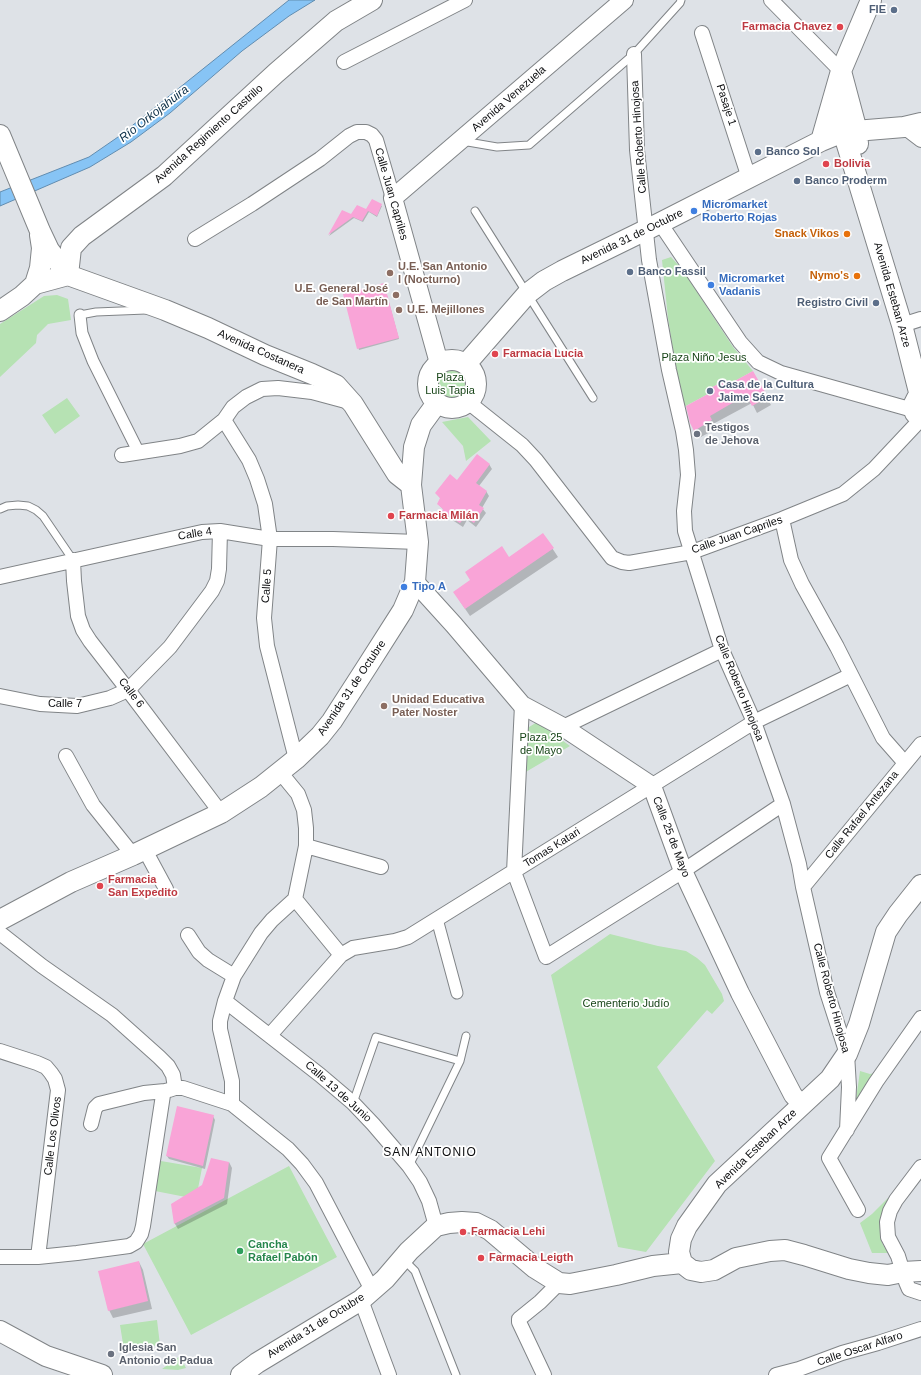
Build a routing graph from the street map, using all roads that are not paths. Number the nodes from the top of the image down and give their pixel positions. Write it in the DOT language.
graph roads {
  1 [pos="372,0"];
  2 [pos="465,0"];
  3 [pos="624,0"];
  4 [pos="681,0"];
  5 [pos="771,0"];
  6 [pos="871,0"];
  7 [pos="702,33"];
  8 [pos="634,54"];
  9 [pos="344,62"];
  10 [pos="841,71"];
  11 [pos="842,102"];
  12 [pos="907,126"];
  13 [pos="850,132"];
  14 [pos="0,135"];
  15 [pos="921,140"];
  16 [pos="460,141"];
  17 [pos="821,141"];
  18 [pos="749,178"];
  19 [pos="393,198"];
  20 [pos="475,211"];
  21 [pos="653,227"];
  22 [pos="39,229"];
  23 [pos="82,236"];
  24 [pos="195,239"];
  25 [pos="68,275"];
  26 [pos="35,284"];
  27 [pos="527,294"];
  28 [pos="166,310"];
  29 [pos="0,311"];
  30 [pos="80,315"];
  31 [pos="921,319"];
  32 [pos="902,325"];
  33 [pos="439,363"];
  34 [pos="466,364"];
  35 [pos="593,398"];
  36 [pos="468,402"];
  37 [pos="437,403"];
  38 [pos="353,404"];
  39 [pos="919,408"];
  40 [pos="224,420"];
  41 [pos="139,453"];
  42 [pos="122,455"];
  43 [pos="411,485"];
  44 [pos="0,509"];
  45 [pos="782,519"];
  46 [pos="220,531"];
  47 [pos="270,539"];
  48 [pos="418,542"];
  49 [pos="692,552"];
  50 [pos="73,560"];
  51 [pos="0,577"];
  52 [pos="415,582"];
  53 [pos="722,650"];
  54 [pos="851,675"];
  55 [pos="128,690"];
  56 [pos="0,696"];
  57 [pos="522,705"];
  58 [pos="754,722"];
  59 [pos="563,727"];
  60 [pos="921,744"];
  61 [pos="66,756"];
  62 [pos="296,758"];
  63 [pos="905,763"];
  64 [pos="280,772"];
  65 [pos="652,786"];
  66 [pos="783,804"];
  67 [pos="221,813"];
  68 [pos="306,846"];
  69 [pos="139,852"];
  70 [pos="381,867"];
  71 [pos="683,871"];
  72 [pos="514,872"];
  73 [pos="921,885"];
  74 [pos="803,887"];
  75 [pos="166,889"];
  76 [pos="295,898"];
  77 [pos="437,919"];
  78 [pos="0,920"];
  79 [pos="0,932"];
  80 [pos="188,935"];
  81 [pos="341,955"];
  82 [pos="234,976"];
  83 [pos="457,994"];
  84 [pos="225,1001"];
  85 [pos="921,1018"];
  86 [pos="270,1035"];
  87 [pos="466,1036"];
  88 [pos="0,1051"];
  89 [pos="847,1054"];
  90 [pos="460,1061"];
  91 [pos="170,1090"];
  92 [pos="353,1103"];
  93 [pos="232,1104"];
  94 [pos="802,1105"];
  95 [pos="91,1124"];
  96 [pos="847,1130"];
  97 [pos="409,1166"];
  98 [pos="921,1167"];
  99 [pos="858,1210"];
  100 [pos="436,1226"];
  101 [pos="0,1257"];
  102 [pos="38,1257"];
  103 [pos="403,1259"];
  104 [pos="682,1263"];
  105 [pos="912,1271"];
  106 [pos="559,1283"];
  107 [pos="921,1294"];
  108 [pos="366,1295"];
  109 [pos="921,1329"];
  110 [pos="0,1331"];
  111 [pos="102,1375"];
  112 [pos="242,1375"];
  113 [pos="389,1375"];
  114 [pos="456,1375"];
  115 [pos="544,1375"];
  116 [pos="776,1375"];
  1 -- 23 [label="main road, Avenida Regimiento Castrillo"];
  2 -- 9 [label="street"];
  3 -- 16 [label="street, Avenida Venezuela"];
  4 -- 8 [label="lane"];
  5 -- 10 [label="street"];
  6 -- 10 [label="main road"];
  7 -- 18 [label="street, Pasaje 1"];
  8 -- 16 [label="lane"];
  8 -- 21 [label="street, Calle Roberto Hinojosa"];
  10 -- 11 [label="main road"];
  11 -- 12 [label="main road"];
  11 -- 13 [label="main road, Avenida Esteban Arze"];
  11 -- 17 [label="main road"];
  12 -- 13 [label="main road, Avenida 31 de Octubre"];
  12 -- 15 [label="street"];
  13 -- 17 [label="main road, Avenida 31 de Octubre"];
  13 -- 32 [label="main road, Avenida Esteban Arze"];
  14 -- 22 [label="main road"];
  16 -- 19 [label="street, Avenida Venezuela"];
  17 -- 18 [label="main road, Avenida 31 de Octubre"];
  18 -- 21 [label="main road, Avenida 31 de Octubre"];
  19 -- 24 [label="street, Calle Juan Capriles"];
  19 -- 33 [label="street, Calle Juan Capriles"];
  20 -- 27 [label="lane"];
  21 -- 27 [label="main road, Avenida 31 de Octubre"];
  21 -- 39 [label="street"];
  21 -- 49 [label="street, Calle Roberto Hinojosa"];
  22 -- 23 [label="main road"];
  22 -- 25 [label="main road"];
  22 -- 26 [label="main road"];
  23 -- 25 [label="main road, Avenida Regimiento Castrillo"];
  25 -- 26 [label="main road"];
  25 -- 28 [label="main road, Avenida Costanera"];
  26 -- 29 [label="main road"];
  27 -- 34 [label="main road, Avenida 31 de Octubre"];
  27 -- 35 [label="lane"];
  28 -- 30 [label="lane"];
  28 -- 38 [label="main road, Avenida Costanera"];
  30 -- 41 [label="street"];
  31 -- 32 [label="street"];
  32 -- 39 [label="main road, Avenida Esteban Arze"];
  33 -- 34 [label="main road"];
  33 -- 37 [label="main road"];
  34 -- 36 [label="main road"];
  36 -- 37 [label="main road"];
  36 -- 49 [label="street, Calle Juan Capriles"];
  37 -- 43 [label="main road, Avenida 31 de Octubre"];
  38 -- 40 [label="street"];
  38 -- 43 [label="main road, Avenida Costanera"];
  39 -- 45 [label="street, Calle Juan Capriles"];
  40 -- 41 [label="street"];
  40 -- 47 [label="street, Calle 5"];
  41 -- 42 [label="street"];
  43 -- 48 [label="main road, Avenida 31 de Octubre"];
  44 -- 50 [label="lane"];
  45 -- 49 [label="street, Calle Juan Capriles"];
  45 -- 54 [label="street"];
  46 -- 47 [label="street, Calle 4"];
  46 -- 50 [label="street, Calle 4"];
  46 -- 55 [label="street"];
  47 -- 48 [label="street, Calle 4"];
  47 -- 62 [label="street, Calle 5"];
  48 -- 52 [label="main road, Avenida 31 de Octubre"];
  49 -- 53 [label="street, Calle Roberto Hinojosa"];
  50 -- 51 [label="street, Calle 4"];
  50 -- 55 [label="street, Calle 6"];
  52 -- 57 [label="street, Calle 25 de Mayo"];
  52 -- 62 [label="main road, Avenida 31 de Octubre"];
  53 -- 58 [label="street, Calle Roberto Hinojosa"];
  53 -- 59 [label="street"];
  54 -- 58 [label="street, Tomas Katari"];
  54 -- 63 [label="street"];
  55 -- 56 [label="street, Calle 7"];
  55 -- 67 [label="street, Calle 6"];
  57 -- 59 [label="street, Calle 25 de Mayo"];
  57 -- 72 [label="street"];
  58 -- 65 [label="street, Tomas Katari"];
  58 -- 66 [label="street, Calle Roberto Hinojosa"];
  59 -- 65 [label="street, Calle 25 de Mayo"];
  60 -- 63 [label="street, Calle Rafael Antezana"];
  61 -- 69 [label="street"];
  62 -- 64 [label="main road, Avenida 31 de Octubre"];
  63 -- 74 [label="street, Calle Rafael Antezana"];
  64 -- 67 [label="main road, Avenida 31 de Octubre"];
  64 -- 68 [label="street"];
  65 -- 71 [label="street, Calle 25 de Mayo"];
  65 -- 72 [label="street, Tomas Katari"];
  66 -- 71 [label="street"];
  66 -- 74 [label="street, Calle Roberto Hinojosa"];
  67 -- 69 [label="main road, Avenida 31 de Octubre"];
  68 -- 70 [label="street"];
  68 -- 76 [label="street"];
  69 -- 75 [label="street"];
  69 -- 78 [label="main road, Avenida 31 de Octubre"];
  71 -- 72 [label="street"];
  71 -- 94 [label="street, Calle 25 de Mayo"];
  72 -- 77 [label="street, Tomas Katari"];
  73 -- 89 [label="main road, Avenida Esteban Arze"];
  74 -- 89 [label="street, Calle Roberto Hinojosa"];
  76 -- 81 [label="street"];
  76 -- 82 [label="street"];
  77 -- 81 [label="street, Tomas Katari"];
  77 -- 83 [label="street"];
  79 -- 91 [label="street"];
  80 -- 82 [label="street"];
  81 -- 86 [label="street, Tomas Katari"];
  82 -- 84 [label="street"];
  84 -- 86 [label="street, Calle 13 de Junio"];
  84 -- 93 [label="street"];
  85 -- 96 [label="street"];
  86 -- 92 [label="street, Calle 13 de Junio"];
  87 -- 90 [label="lane"];
  88 -- 102 [label="street, Calle Los Olivos"];
  89 -- 94 [label="main road, Avenida Esteban Arze"];
  89 -- 96 [label="street, Calle Roberto Hinojosa"];
  90 -- 92 [label="lane"];
  90 -- 97 [label="lane"];
  91 -- 93 [label="street"];
  91 -- 95 [label="street"];
  91 -- 102 [label="street"];
  92 -- 97 [label="street, Calle 13 de Junio"];
  93 -- 108 [label="street"];
  94 -- 104 [label="main road, Avenida Esteban Arze"];
  96 -- 99 [label="street, Calle Roberto Hinojosa"];
  97 -- 100 [label="street, Calle 13 de Junio"];
  98 -- 105 [label="street"];
  100 -- 103 [label="main road, Avenida 31 de Octubre"];
  100 -- 106 [label="main road"];
  101 -- 102 [label="street"];
  103 -- 108 [label="main road, Avenida 31 de Octubre"];
  103 -- 114 [label="lane"];
  104 -- 105 [label="main road"];
  104 -- 106 [label="main road"];
  105 -- 107 [label="street"];
  106 -- 115 [label="street"];
  108 -- 112 [label="main road, Avenida 31 de Octubre"];
  108 -- 113 [label="street"];
  109 -- 116 [label="street, Calle Oscar Alfaro"];
  110 -- 111 [label="main road"];
}
